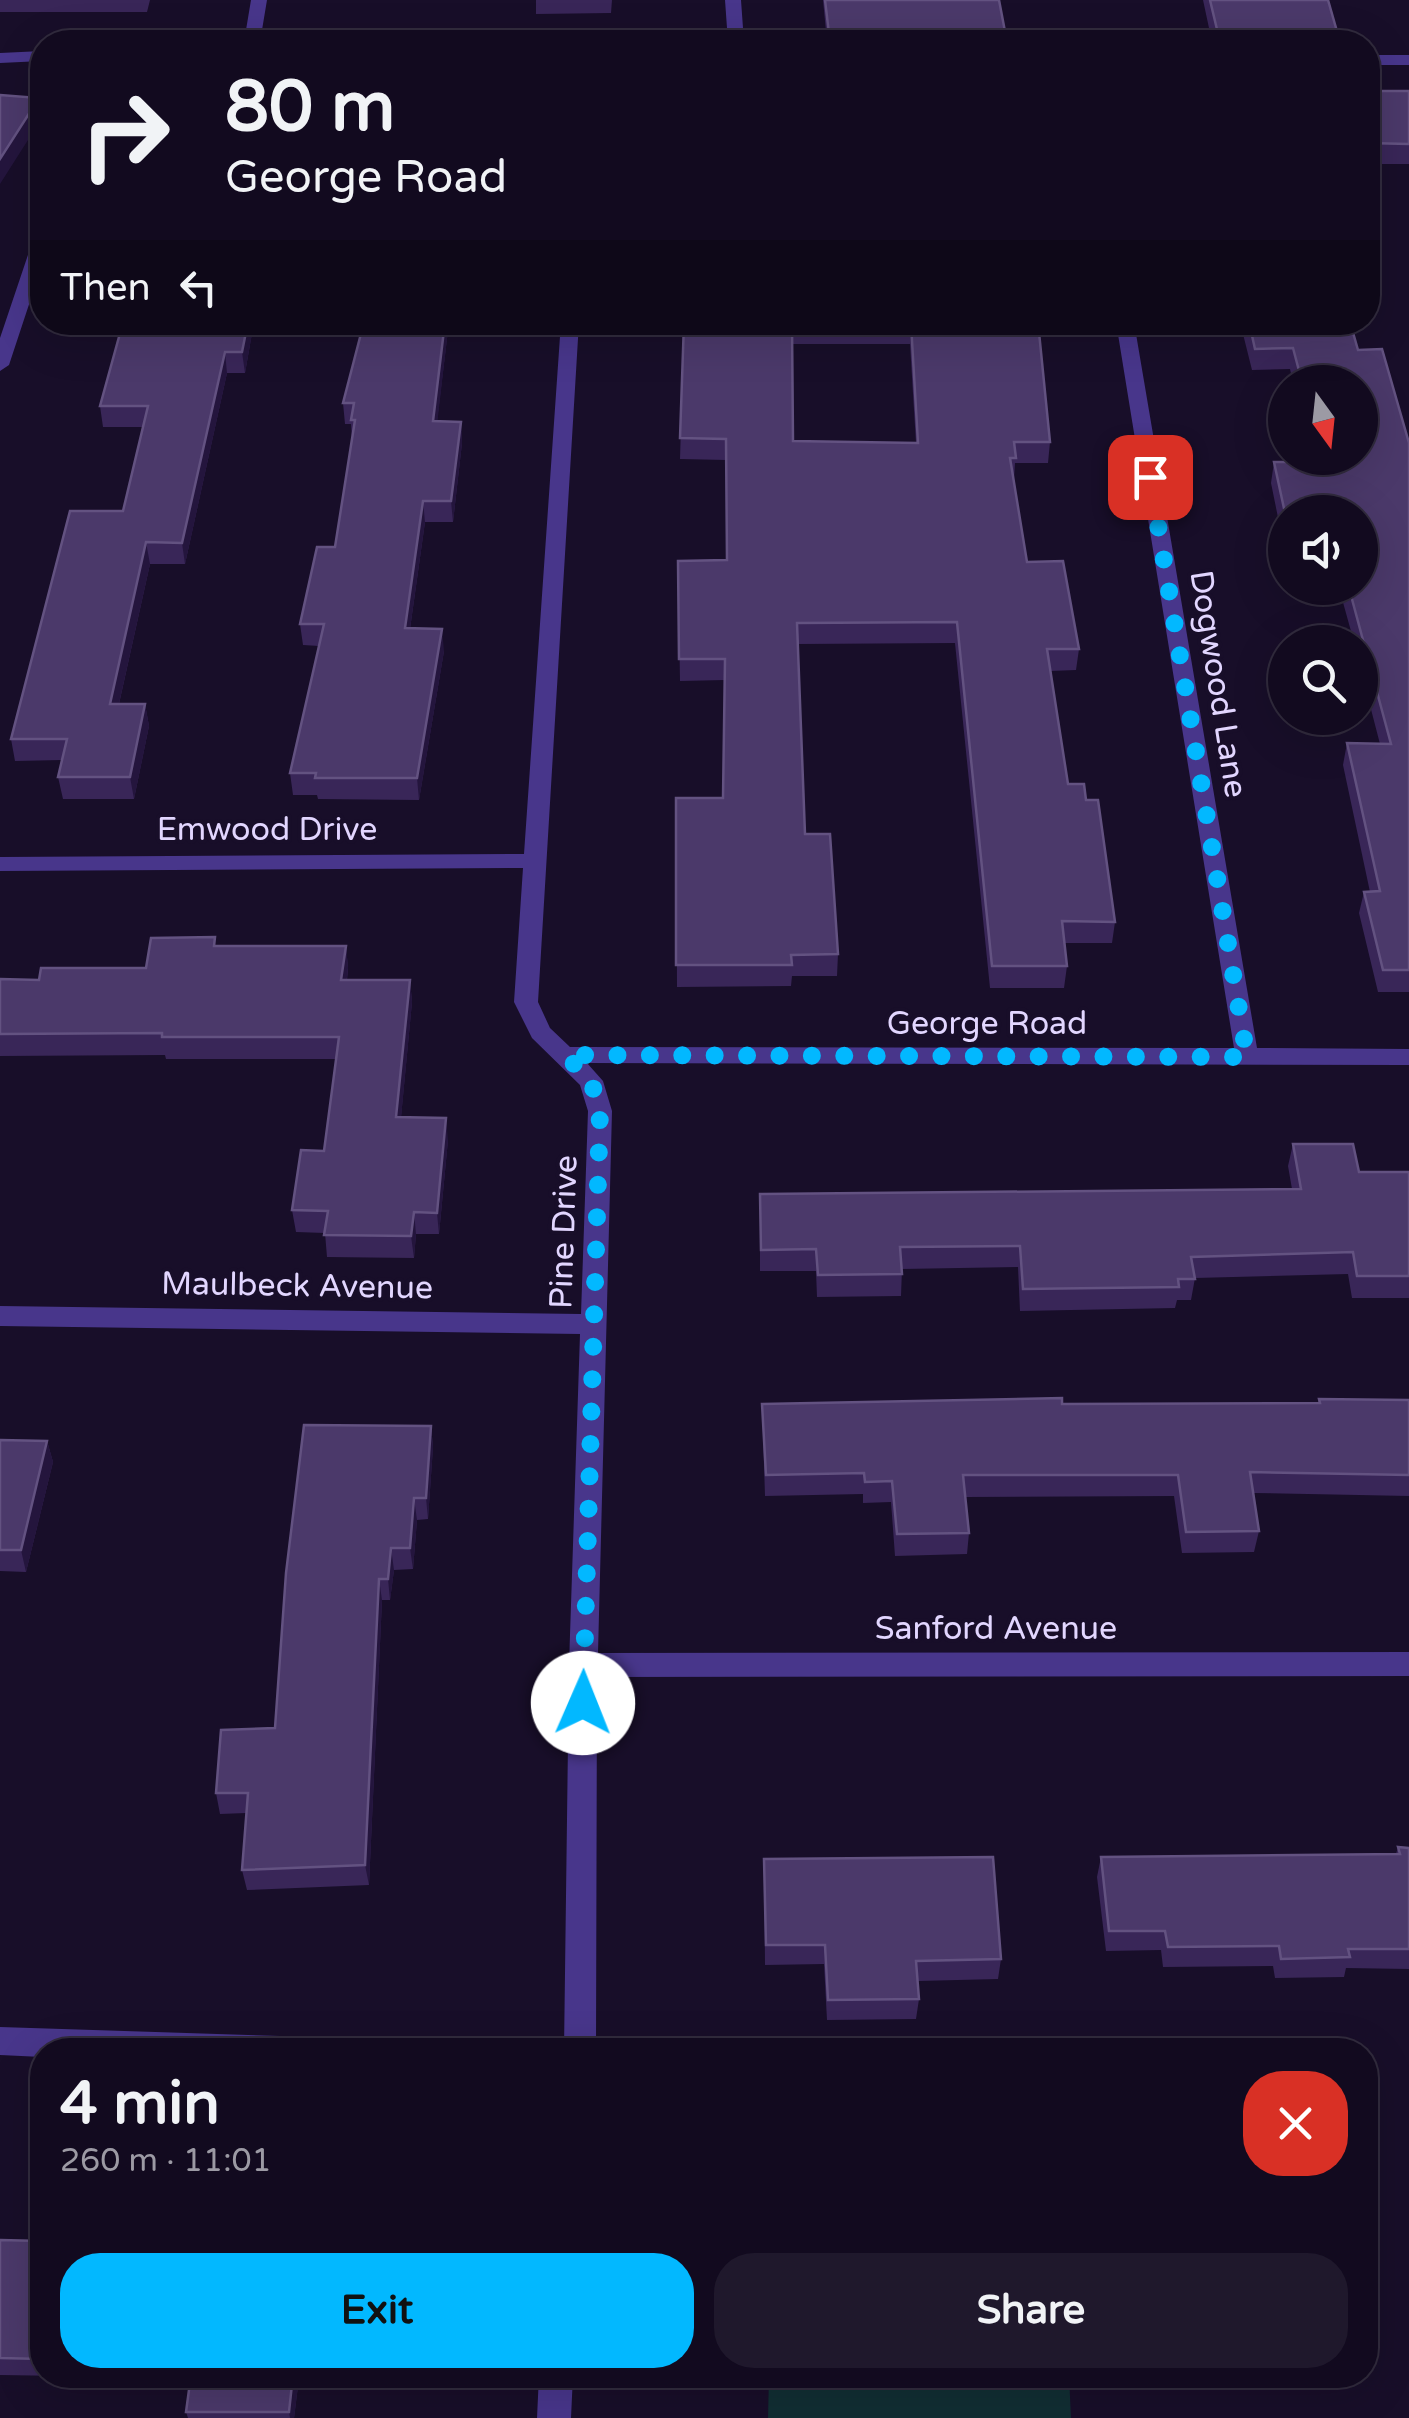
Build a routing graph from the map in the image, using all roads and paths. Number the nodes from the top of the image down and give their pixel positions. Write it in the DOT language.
graph roads {
  1 [pos="259,0"];
  2 [pos="733,0"];
  3 [pos="254,30"];
  4 [pos="735,30"];
  5 [pos="30,57"];
  6 [pos="0,58"];
  7 [pos="1380,60"];
  8 [pos="1409,60"];
  9 [pos="30,276"];
  10 [pos="569,335"];
  11 [pos="1126,335"];
  12 [pos="0,365"];
  13 [pos="534,861"];
  14 [pos="0,864"];
  15 [pos="565,1055"];
  16 [pos="1247,1057"];
  17 [pos="1409,1057"];
  18 [pos="0,1316"];
  19 [pos="594,1324"];
  20 [pos="583,1664"];
  21 [pos="1409,1664"];
  22 [pos="580,2038"];
  23 [pos="0,2041"];
  24 [pos="30,2042"];
  25 [pos="555,2388"];
  26 [pos="554,2418"];
  1 -- 3 [label="street"];
  2 -- 4 [label="street"];
  5 -- 6 [label="street"];
  7 -- 8 [label="street"];
  9 -- 12 [label="street"];
  10 -- 13 [label="street, Pine Drive"];
  11 -- 16 [label="street, Dogwood Lane"];
  13 -- 14 [label="street, Emwood Drive"];
  13 -- 15 [label="street, Pine Drive"];
  15 -- 16 [label="street, George Road"];
  15 -- 19 [label="street, Pine Drive"];
  16 -- 17 [label="street, George Road"];
  18 -- 19 [label="street, Maulbeck Avenue"];
  19 -- 20 [label="street, Pine Drive"];
  20 -- 21 [label="street, Sanford Avenue"];
  20 -- 22 [label="street, Pine Drive"];
  23 -- 24 [label="street"];
  25 -- 26 [label="street"];
}
